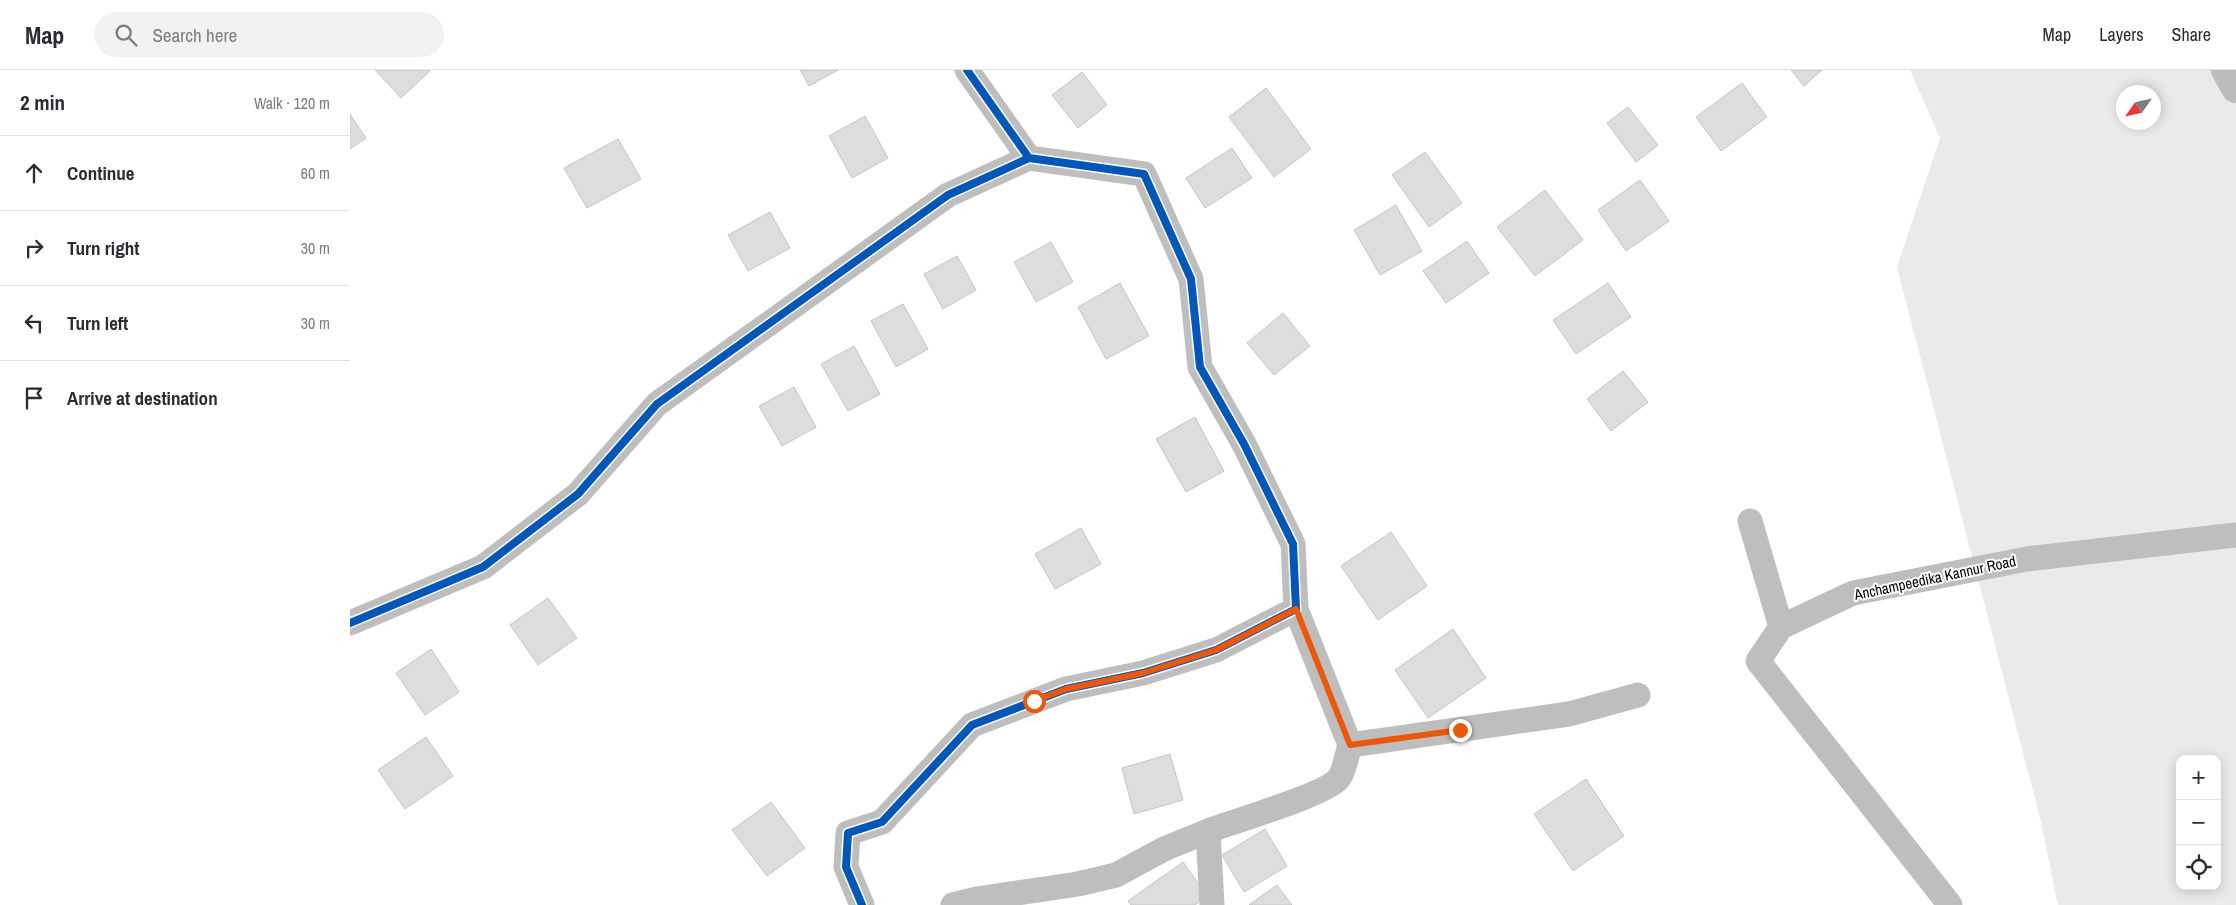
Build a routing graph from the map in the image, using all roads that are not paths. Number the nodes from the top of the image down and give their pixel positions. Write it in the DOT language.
graph roads {
  1 [pos="967,70"];
  2 [pos="1029,158"];
  3 [pos="1750,521"];
  4 [pos="2236,535"];
  5 [pos="1296,609"];
  6 [pos="350,623"];
  7 [pos="1781,627"];
  8 [pos="1638,695"];
  9 [pos="1350,745"];
  10 [pos="1208,831"];
  11 [pos="862,905"];
  12 [pos="953,905"];
  13 [pos="1212,905"];
  14 [pos="1950,905"];
  1 -- 2 [label="street"];
  2 -- 5 [label="street"];
  2 -- 6 [label="street"];
  3 -- 7 [label="street"];
  4 -- 7 [label="street, Anchampeedika Kannur Road"];
  5 -- 9 [label="street"];
  5 -- 11 [label="street"];
  7 -- 14 [label="street"];
  8 -- 9 [label="street"];
  9 -- 10 [label="street"];
  10 -- 12 [label="street"];
  10 -- 13 [label="street"];
}
